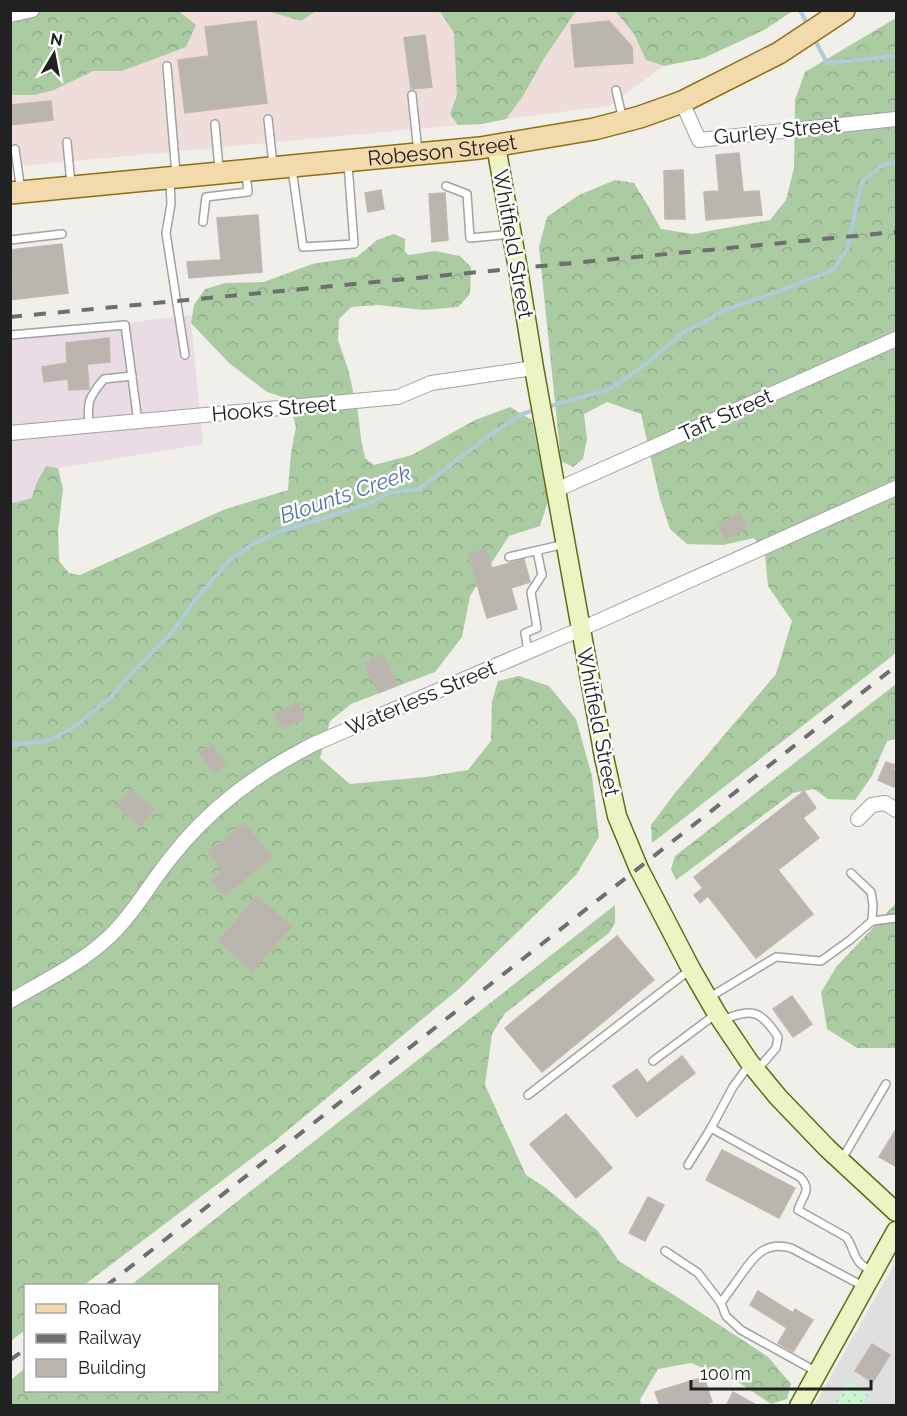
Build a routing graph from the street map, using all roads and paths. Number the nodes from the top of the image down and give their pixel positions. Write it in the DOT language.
graph roads {
  1 [pos="32,10"];
  2 [pos="844,10"];
  3 [pos="10,15"];
  4 [pos="167,66"];
  5 [pos="616,90"];
  6 [pos="412,95"];
  7 [pos="682,102"];
  8 [pos="268,119"];
  9 [pos="897,119"];
  10 [pos="624,122"];
  11 [pos="215,124"];
  12 [pos="67,142"];
  13 [pos="496,146"];
  14 [pos="15,149"];
  15 [pos="418,154"];
  16 [pos="348,161"];
  17 [pos="282,167"];
  18 [pos="246,170"];
  19 [pos="220,173"];
  20 [pos="173,178"];
  21 [pos="446,186"];
  22 [pos="72,187"];
  23 [pos="16,193"];
  24 [pos="203,222"];
  25 [pos="62,234"];
  26 [pos="512,234"];
  27 [pos="10,240"];
  28 [pos="10,335"];
  29 [pos="897,339"];
  30 [pos="185,354"];
  31 [pos="534,368"];
  32 [pos="132,376"];
  33 [pos="138,422"];
  34 [pos="89,427"];
  35 [pos="10,434"];
  36 [pos="897,488"];
  37 [pos="556,490"];
  38 [pos="566,544"];
  39 [pos="537,551"];
  40 [pos="509,557"];
  41 [pos="580,628"];
  42 [pos="528,651"];
  43 [pos="897,810"];
  44 [pos="858,819"];
  45 [pos="851,873"];
  46 [pos="897,918"];
  47 [pos="872,921"];
  48 [pos="691,969"];
  49 [pos="10,1001"];
  50 [pos="715,1011"];
  51 [pos="654,1061"];
  52 [pos="753,1067"];
  53 [pos="886,1084"];
  54 [pos="528,1095"];
  55 [pos="711,1128"];
  56 [pos="841,1161"];
  57 [pos="688,1166"];
  58 [pos="897,1212"];
  59 [pos="897,1231"];
  60 [pos="665,1251"];
  61 [pos="869,1280"];
  62 [pos="721,1303"];
  63 [pos="817,1372"];
  64 [pos="799,1406"];
  1 -- 3 [label="street"];
  2 -- 7 [label="main road, Robeson Street"];
  4 -- 20 [label="lane"];
  5 -- 10 [label="lane"];
  6 -- 15 [label="lane"];
  7 -- 9 [label="street, Gurley Street"];
  7 -- 10 [label="main road, Robeson Street"];
  8 -- 17 [label="lane"];
  10 -- 13 [label="main road, Robeson Street"];
  11 -- 19 [label="lane"];
  12 -- 22 [label="lane"];
  13 -- 15 [label="main road, Robeson Street"];
  13 -- 26 [label="main road, Whitfield Street"];
  14 -- 23 [label="lane"];
  15 -- 16 [label="main road, Robeson Street"];
  16 -- 17 [label="main road, Robeson Street"];
  16 -- 17 [label="lane"];
  17 -- 18 [label="main road, Robeson Street"];
  18 -- 19 [label="main road, Robeson Street"];
  18 -- 24 [label="lane"];
  19 -- 20 [label="main road, Robeson Street"];
  20 -- 22 [label="main road, Robeson Street"];
  20 -- 30 [label="lane"];
  21 -- 26 [label="lane"];
  22 -- 23 [label="main road, Robeson Street"];
  25 -- 27 [label="lane"];
  26 -- 31 [label="main road, Whitfield Street"];
  28 -- 32 [label="lane"];
  29 -- 37 [label="street, Taft Street"];
  31 -- 33 [label="street, Hooks Street"];
  31 -- 37 [label="main road, Whitfield Street"];
  32 -- 33 [label="lane"];
  32 -- 34 [label="lane"];
  33 -- 34 [label="street, Hooks Street"];
  34 -- 35 [label="street, Hooks Street"];
  36 -- 41 [label="street, Waterless Street"];
  37 -- 38 [label="main road, Whitfield Street"];
  38 -- 39 [label="lane"];
  38 -- 41 [label="main road, Whitfield Street"];
  39 -- 40 [label="lane"];
  39 -- 42 [label="lane"];
  41 -- 42 [label="street, Waterless Street"];
  41 -- 48 [label="main road, Whitfield Street"];
  42 -- 49 [label="street, Waterless Street"];
  43 -- 44 [label="street"];
  45 -- 47 [label="lane"];
  46 -- 47 [label="lane"];
  47 -- 50 [label="lane"];
  48 -- 50 [label="main road, Whitfield Street"];
  48 -- 54 [label="lane"];
  50 -- 51 [label="lane"];
  50 -- 52 [label="main road, Whitfield Street"];
  50 -- 52 [label="lane"];
  52 -- 55 [label="lane"];
  52 -- 56 [label="main road, Whitfield Street"];
  53 -- 56 [label="lane"];
  55 -- 57 [label="lane"];
  55 -- 61 [label="lane"];
  56 -- 58 [label="main road, Whitfield Street"];
  59 -- 61 [label="main road"];
  60 -- 62 [label="lane"];
  61 -- 62 [label="lane"];
  61 -- 63 [label="main road"];
  62 -- 63 [label="lane"];
  63 -- 64 [label="main road"];
}
